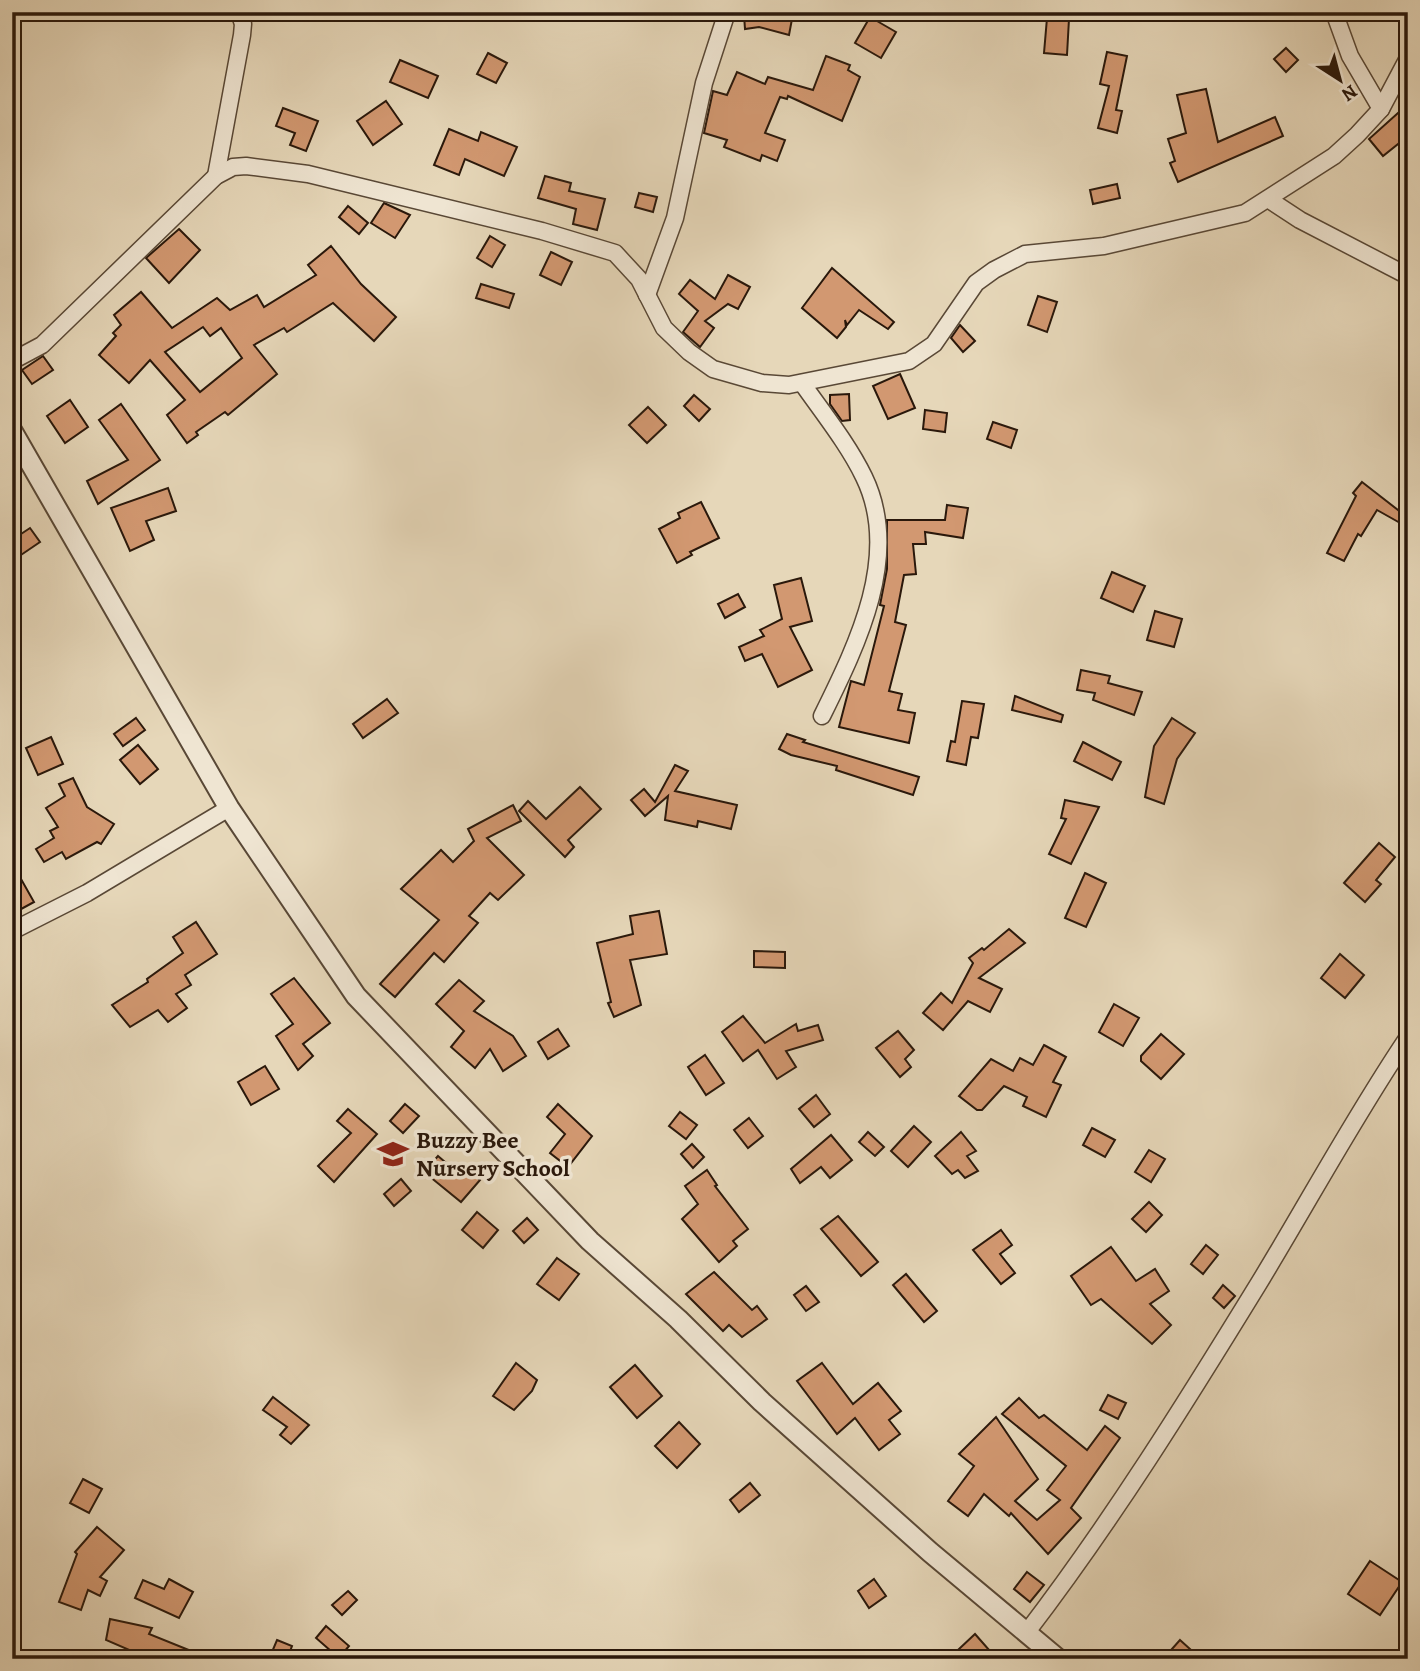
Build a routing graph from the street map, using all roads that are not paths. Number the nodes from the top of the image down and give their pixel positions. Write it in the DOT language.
graph roads {
  1 [pos="239,12"];
  2 [pos="727,12"];
  3 [pos="1334,12"];
  4 [pos="1408,58"];
  5 [pos="1381,109"];
  6 [pos="216,176"];
  7 [pos="1268,200"];
  8 [pos="1408,276"];
  9 [pos="647,295"];
  10 [pos="12,361"];
  11 [pos="802,383"];
  12 [pos="12,432"];
  13 [pos="822,716"];
  14 [pos="229,808"];
  15 [pos="12,930"];
  16 [pos="1408,1037"];
  17 [pos="1027,1632"];
  18 [pos="1058,1659"];
  1 -- 6 [label="street"];
  2 -- 9 [label="street"];
  3 -- 5 [label="street"];
  4 -- 5 [label="street"];
  5 -- 7 [label="street"];
  6 -- 9 [label="street"];
  6 -- 10 [label="street"];
  7 -- 8 [label="street"];
  7 -- 11 [label="street"];
  9 -- 11 [label="street"];
  11 -- 13 [label="street"];
  12 -- 14 [label="street"];
  14 -- 15 [label="street"];
  14 -- 17 [label="street"];
  16 -- 17 [label="street"];
  17 -- 18 [label="street"];
}
